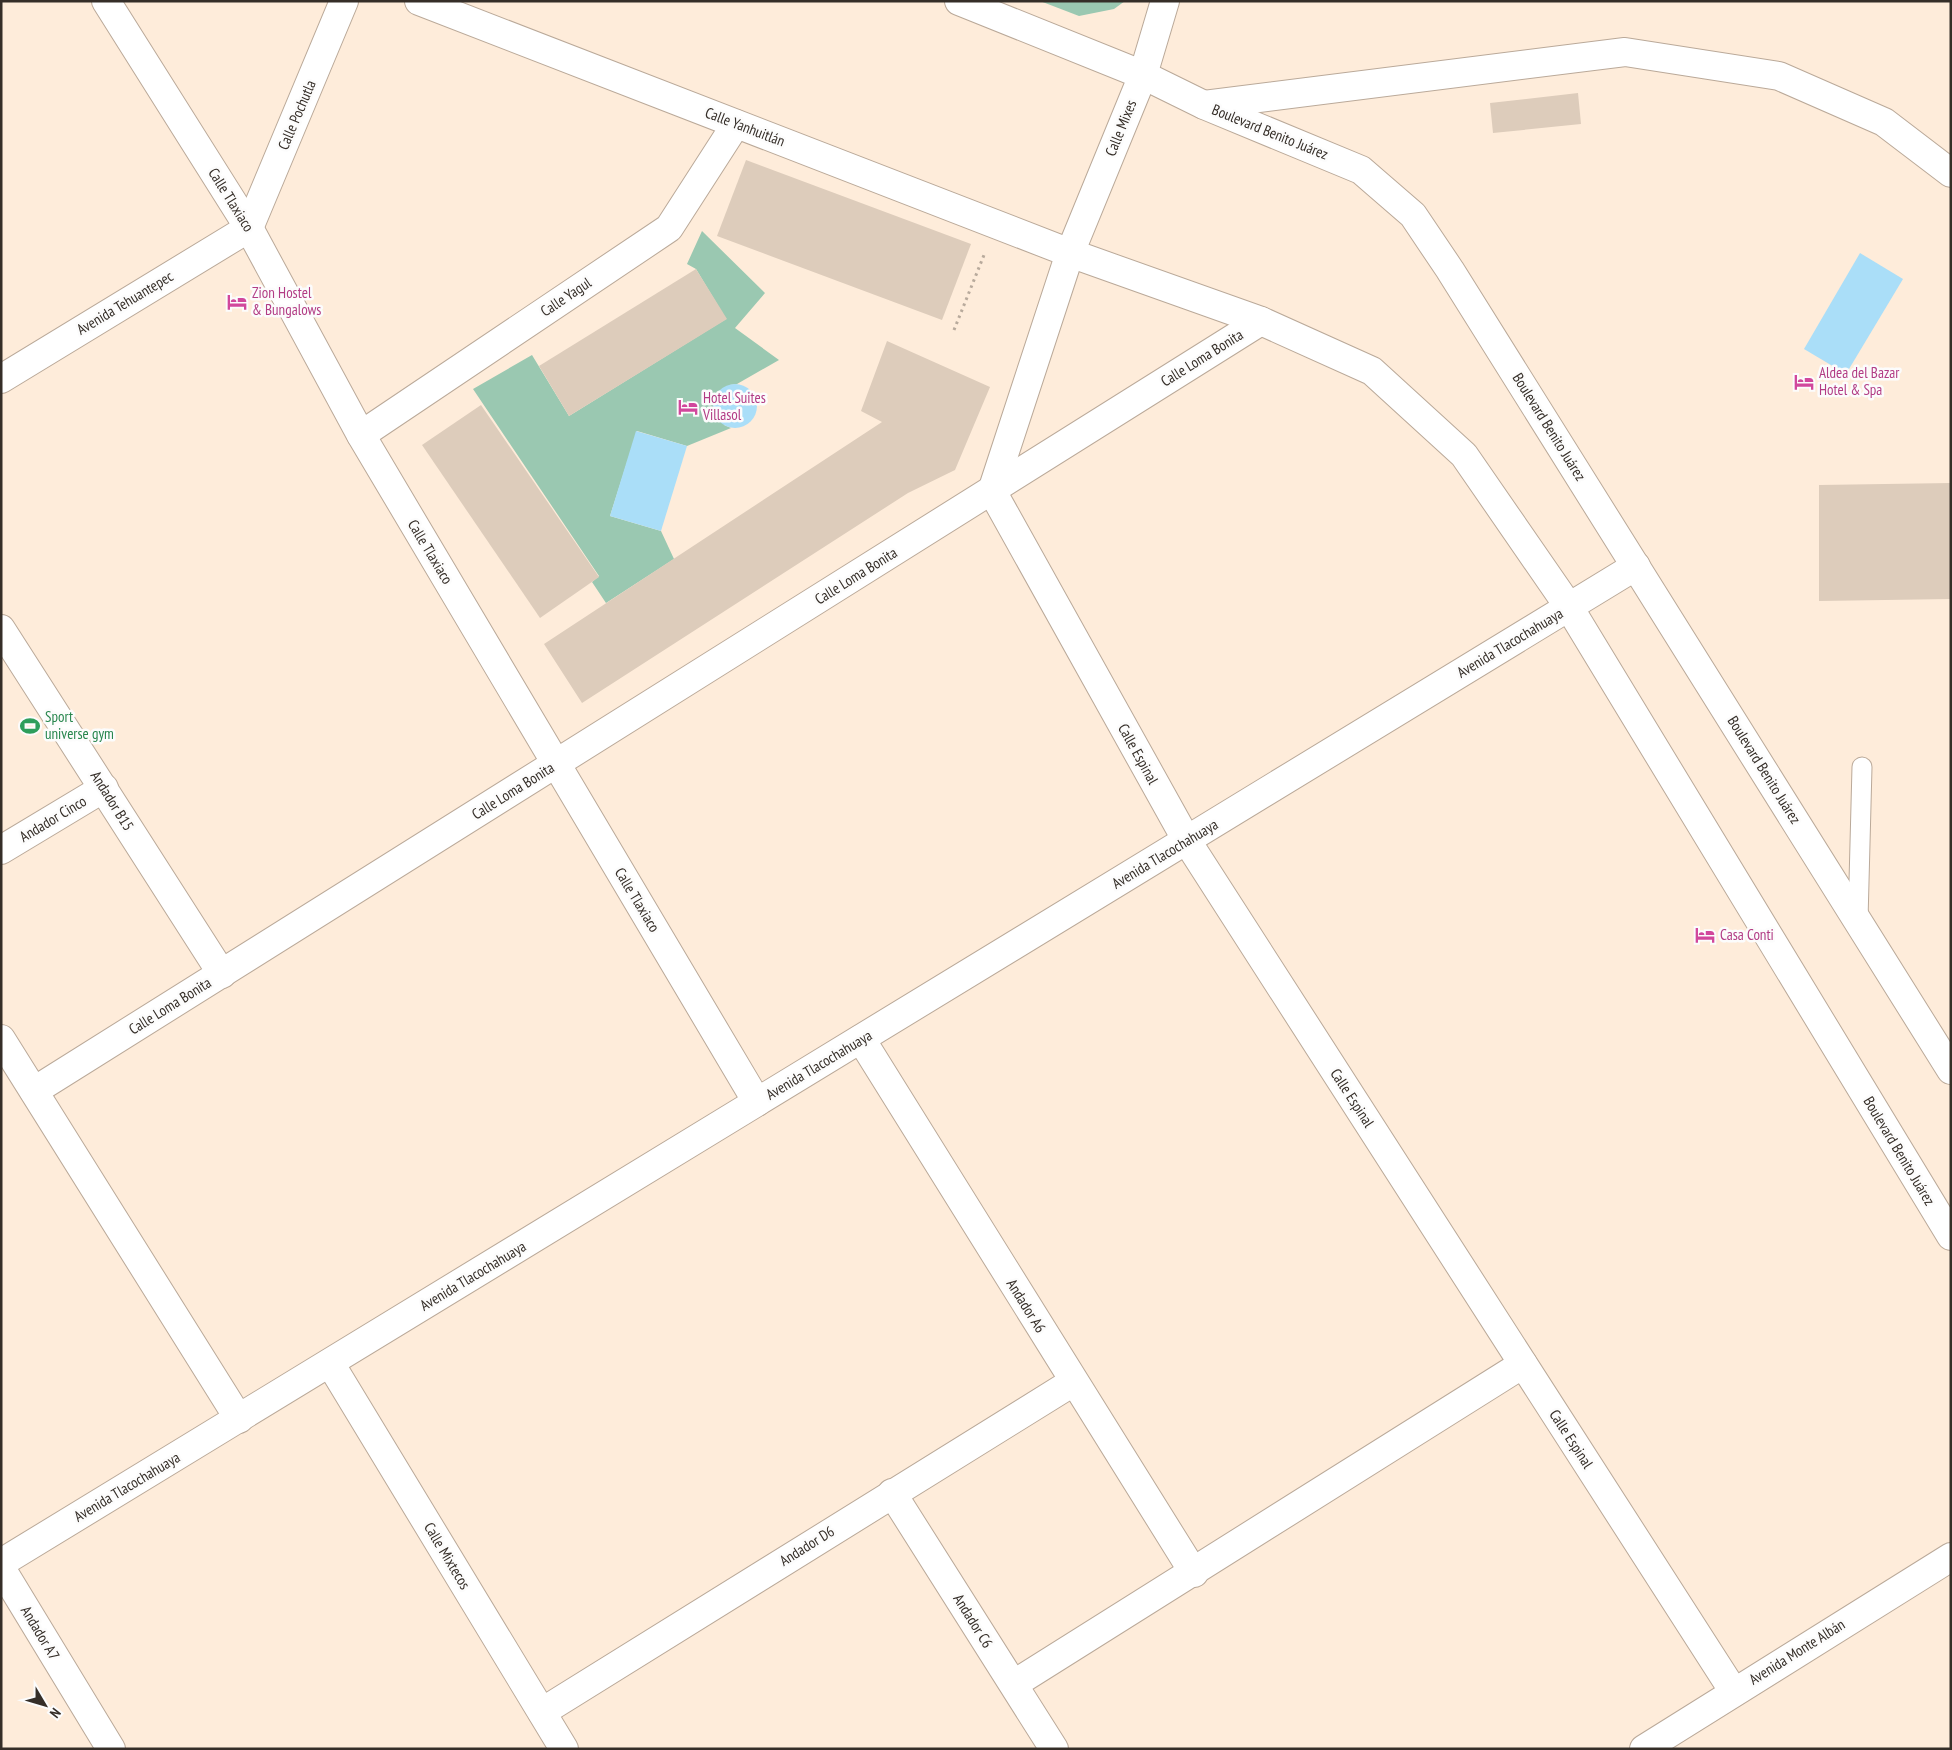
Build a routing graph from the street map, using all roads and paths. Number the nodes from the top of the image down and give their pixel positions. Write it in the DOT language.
graph roads {
  1 [pos="106,1"];
  2 [pos="344,1"];
  3 [pos="419,1"];
  4 [pos="959,1"];
  5 [pos="1165,1"];
  6 [pos="1143,75"];
  7 [pos="1204,105"];
  8 [pos="736,124"];
  9 [pos="1951,173"];
  10 [pos="999,226"];
  11 [pos="249,228"];
  12 [pos="1070,253"];
  13 [pos="1260,322"];
  14 [pos="954,330"];
  15 [pos="1,378"];
  16 [pos="361,435"];
  17 [pos="992,490"];
  18 [pos="1636,566"];
  19 [pos="1569,607"];
  20 [pos="1,629"];
  21 [pos="555,764"];
  22 [pos="1862,767"];
  23 [pos="104,788"];
  24 [pos="1187,840"];
  25 [pos="1,850"];
  26 [pos="1858,920"];
  27 [pos="222,974"];
  28 [pos="1,1039"];
  29 [pos="861,1039"];
  30 [pos="1951,1070"];
  31 [pos="34,1091"];
  32 [pos="758,1102"];
  33 [pos="1951,1236"];
  34 [pos="330,1363"];
  35 [pos="1523,1364"];
  36 [pos="1073,1382"];
  37 [pos="239,1418"];
  38 [pos="892,1493"];
  39 [pos="1951,1556"];
  40 [pos="1,1563"];
  41 [pos="1,1568"];
  42 [pos="1194,1573"];
  43 [pos="1014,1684"];
  44 [pos="1734,1692"];
  45 [pos="542,1712"];
  46 [pos="110,1749"];
  47 [pos="564,1749"];
  48 [pos="1054,1749"];
  49 [pos="1644,1749"];
  1 -- 11 [label="street, Calle Tlaxiaco"];
  2 -- 11 [label="street, Calle Pochutla"];
  3 -- 8 [label="street, Calle Yanhuitlán"];
  4 -- 6 [label="street, Boulevard Benito Juárez"];
  5 -- 6 [label="street, Calle Mixes"];
  6 -- 7 [label="street, Boulevard Benito Juárez"];
  6 -- 12 [label="street, Calle Mixes"];
  7 -- 9 [label="street"];
  7 -- 18 [label="street, Boulevard Benito Juárez"];
  8 -- 10 [label="street, Calle Yanhuitlán"];
  8 -- 16 [label="street, Calle Yagul"];
  10 -- 12 [label="street, Calle Yanhuitlán"];
  10 -- 14 [label="path"];
  11 -- 15 [label="street, Avenida Tehuantepec"];
  11 -- 16 [label="street, Calle Tlaxiaco"];
  12 -- 13 [label="street, Boulevard Benito Juárez"];
  12 -- 17 [label="street"];
  13 -- 17 [label="street, Calle Loma Bonita"];
  13 -- 19 [label="street, Boulevard Benito Juárez"];
  16 -- 21 [label="street, Calle Tlaxiaco"];
  17 -- 21 [label="street, Calle Loma Bonita"];
  17 -- 24 [label="street, Calle Espinal"];
  18 -- 19 [label="street, Avenida Tlacochahuaya"];
  18 -- 26 [label="street, Boulevard Benito Juárez"];
  19 -- 24 [label="street, Avenida Tlacochahuaya"];
  19 -- 33 [label="street, Boulevard Benito Juárez"];
  20 -- 23 [label="street, Andador B15"];
  21 -- 27 [label="street, Calle Loma Bonita"];
  21 -- 32 [label="street, Calle Tlaxiaco"];
  22 -- 26 [label="lane"];
  23 -- 25 [label="street, Andador Cinco"];
  23 -- 27 [label="street, Andador B15"];
  24 -- 29 [label="street, Avenida Tlacochahuaya"];
  24 -- 35 [label="street, Calle Espinal"];
  26 -- 30 [label="street, Boulevard Benito Juárez"];
  27 -- 31 [label="street, Calle Loma Bonita"];
  28 -- 31 [label="street"];
  29 -- 32 [label="street, Avenida Tlacochahuaya"];
  29 -- 36 [label="street, Andador A6"];
  31 -- 37 [label="street"];
  32 -- 34 [label="street, Avenida Tlacochahuaya"];
  34 -- 37 [label="street, Avenida Tlacochahuaya"];
  34 -- 45 [label="street, Calle Mixtecos"];
  35 -- 42 [label="street"];
  35 -- 44 [label="street, Calle Espinal"];
  36 -- 38 [label="street, Andador D6"];
  36 -- 42 [label="street, Andador A6"];
  37 -- 40 [label="street, Avenida Tlacochahuaya"];
  38 -- 43 [label="street, Andador C6"];
  38 -- 45 [label="street, Andador D6"];
  39 -- 44 [label="street, Avenida Monte Albán"];
  41 -- 46 [label="street, Andador A7"];
  42 -- 43 [label="street"];
  43 -- 48 [label="street, Andador C6"];
  44 -- 49 [label="street, Avenida Monte Albán"];
  45 -- 47 [label="street, Calle Mixtecos"];
}
